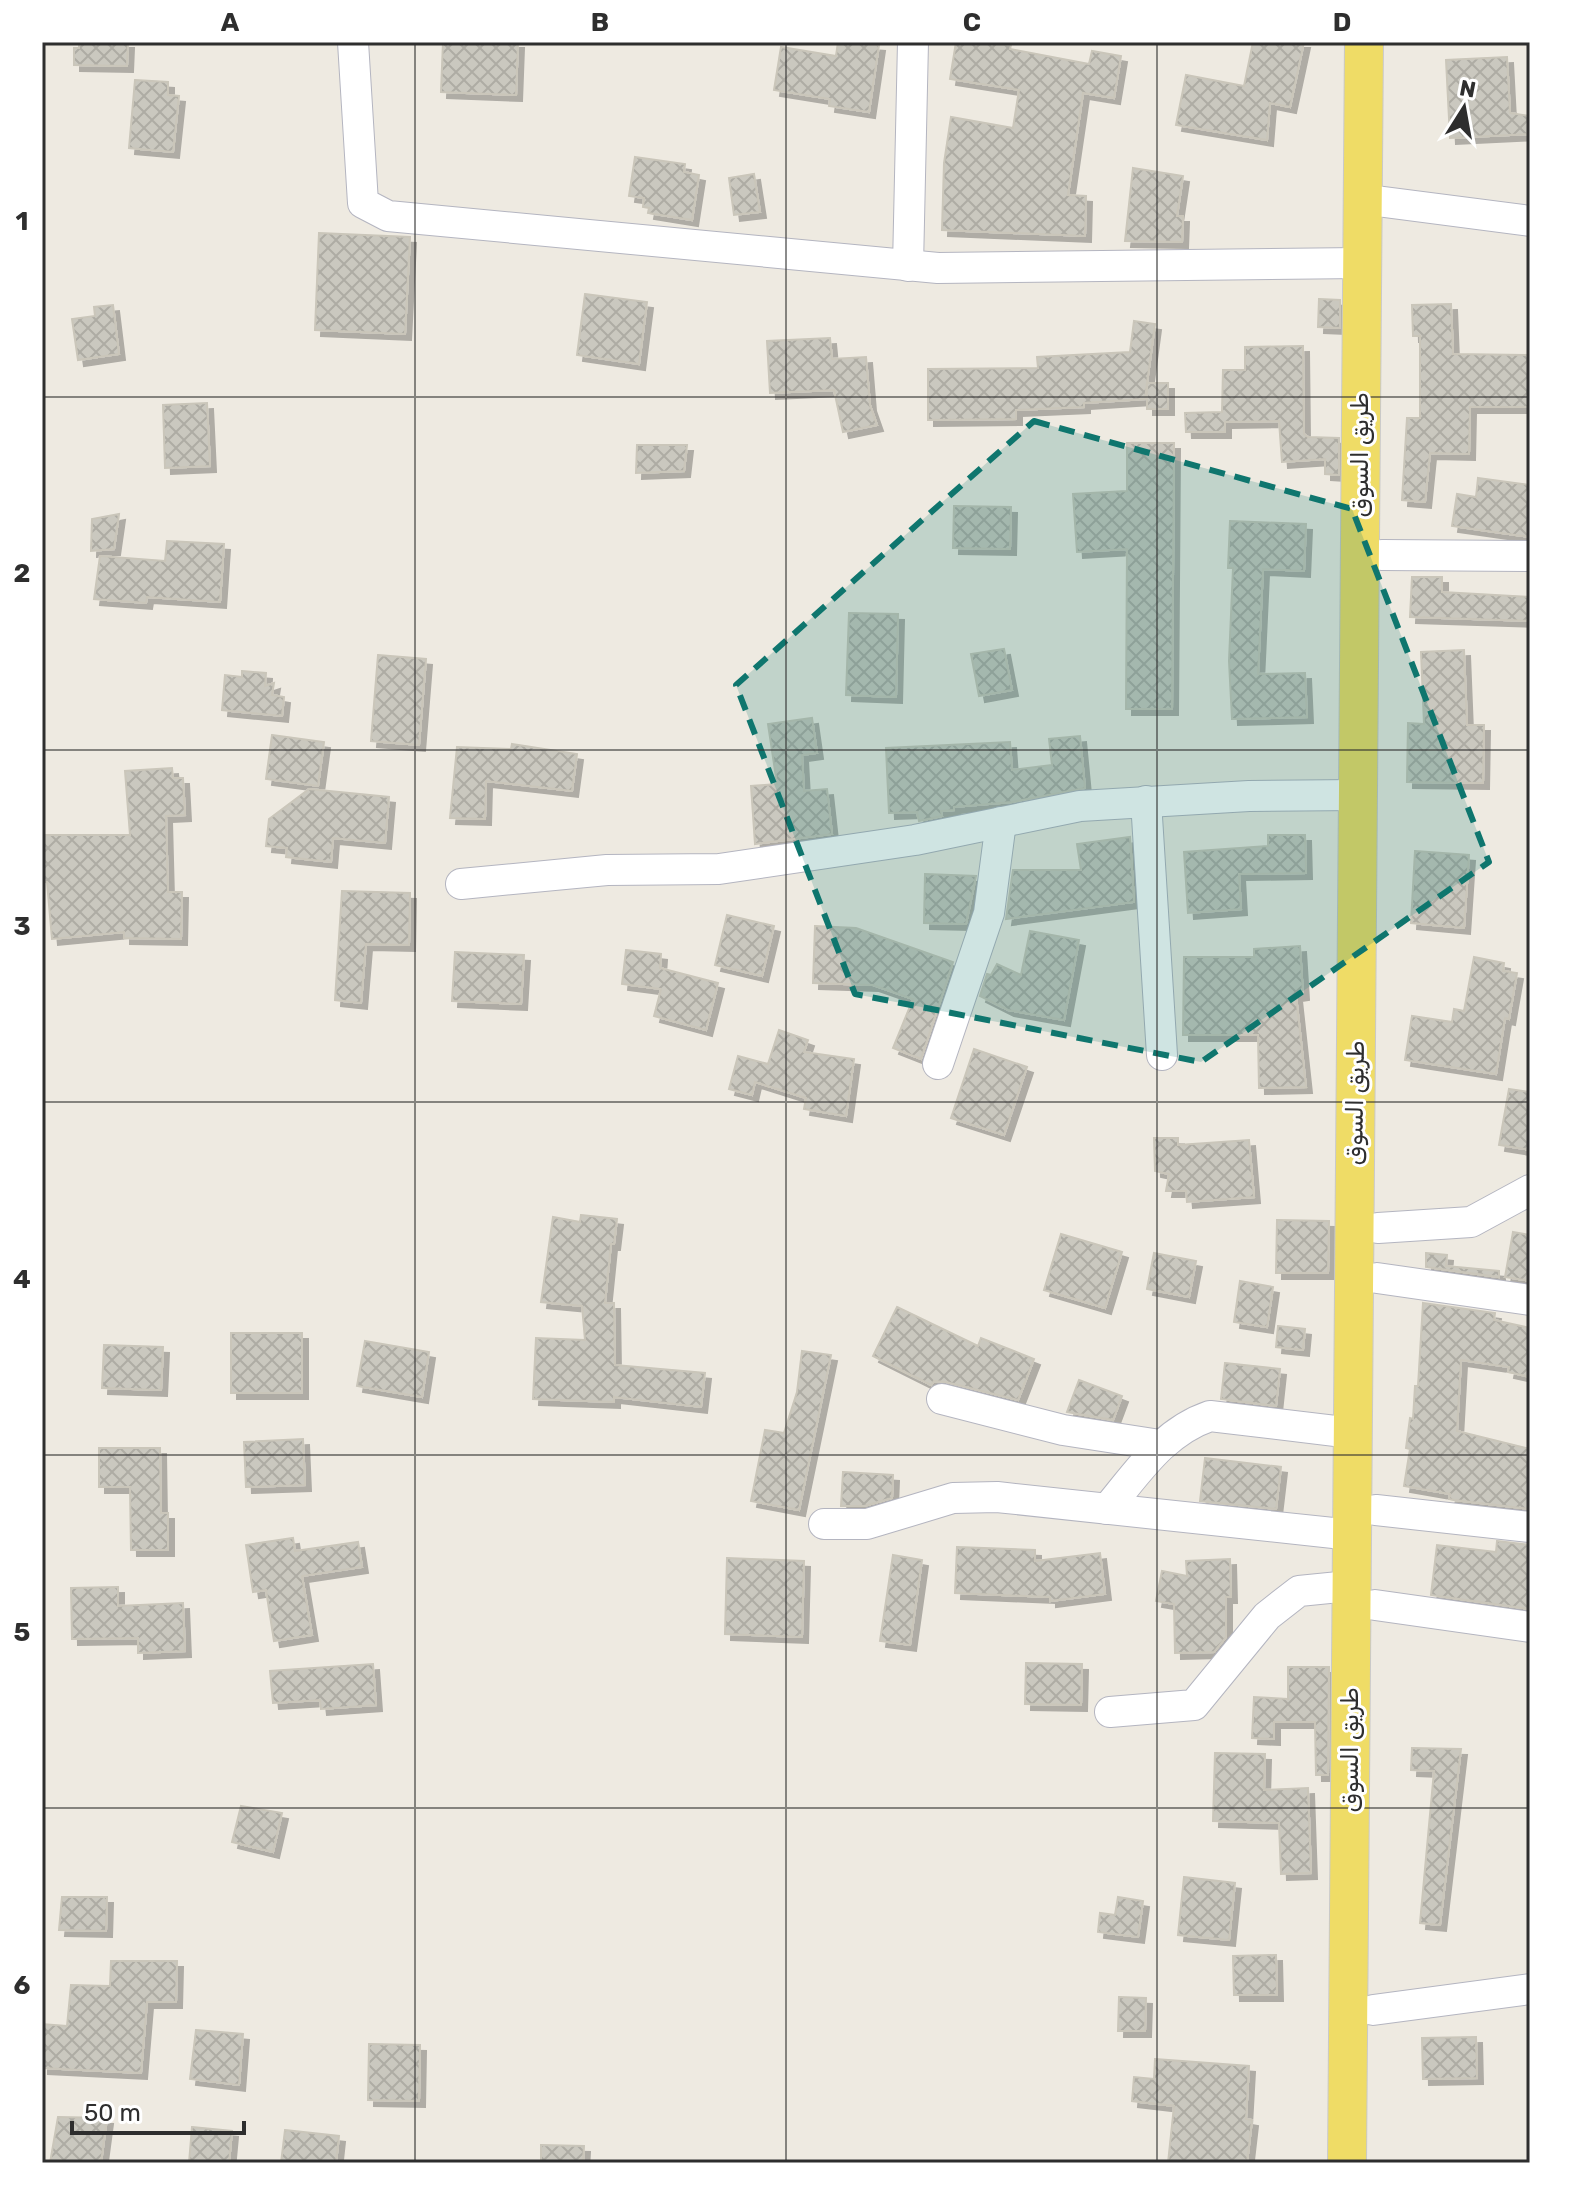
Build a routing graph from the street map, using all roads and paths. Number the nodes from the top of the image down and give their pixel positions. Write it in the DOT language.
graph roads {
  1 [pos="353,42"];
  2 [pos="913,42"];
  3 [pos="1364,42"];
  4 [pos="1386,42"];
  5 [pos="1372,199"];
  6 [pos="1530,221"];
  7 [pos="1360,263"];
  8 [pos="908,266"];
  9 [pos="1382,555"];
  10 [pos="1530,556"];
  11 [pos="1358,795"];
  12 [pos="1146,801"];
  13 [pos="1001,822"];
  14 [pos="461,884"];
  15 [pos="1162,1055"];
  16 [pos="938,1064"];
  17 [pos="1530,1190"];
  18 [pos="1378,1228"];
  19 [pos="1377,1278"];
  20 [pos="1530,1300"];
  21 [pos="942,1399"];
  22 [pos="1352,1433"];
  23 [pos="1160,1445"];
  24 [pos="1107,1509"];
  25 [pos="1364,1522"];
  26 [pos="824,1524"];
  27 [pos="1530,1527"];
  28 [pos="1362,1596"];
  29 [pos="1530,1627"];
  30 [pos="1110,1712"];
  31 [pos="1530,1989"];
  32 [pos="1373,2010"];
  33 [pos="1347,2163"];
  34 [pos="1372,2163"];
  1 -- 8 [label="street"];
  2 -- 8 [label="street"];
  3 -- 5 [label="main road, طريق السوق"];
  4 -- 5 [label="main road, طريق السوق"];
  5 -- 6 [label="street"];
  5 -- 7 [label="main road, طريق السوق"];
  5 -- 9 [label="main road, طريق السوق"];
  7 -- 8 [label="street"];
  7 -- 11 [label="main road, طريق السوق"];
  9 -- 10 [label="street"];
  9 -- 18 [label="main road, طريق السوق"];
  11 -- 12 [label="street"];
  11 -- 22 [label="main road, طريق السوق"];
  12 -- 13 [label="street"];
  12 -- 15 [label="street"];
  13 -- 14 [label="street"];
  13 -- 16 [label="street"];
  17 -- 18 [label="street"];
  18 -- 19 [label="main road, طريق السوق"];
  19 -- 20 [label="street"];
  19 -- 25 [label="main road, طريق السوق"];
  21 -- 23 [label="street"];
  22 -- 23 [label="street"];
  22 -- 25 [label="main road, طريق السوق"];
  23 -- 24 [label="street"];
  24 -- 25 [label="street"];
  24 -- 26 [label="street"];
  25 -- 27 [label="street"];
  25 -- 28 [label="main road, طريق السوق"];
  28 -- 29 [label="street"];
  28 -- 30 [label="street"];
  28 -- 32 [label="main road, طريق السوق"];
  28 -- 33 [label="main road, طريق السوق"];
  31 -- 32 [label="street"];
  32 -- 34 [label="main road, طريق السوق"];
}
